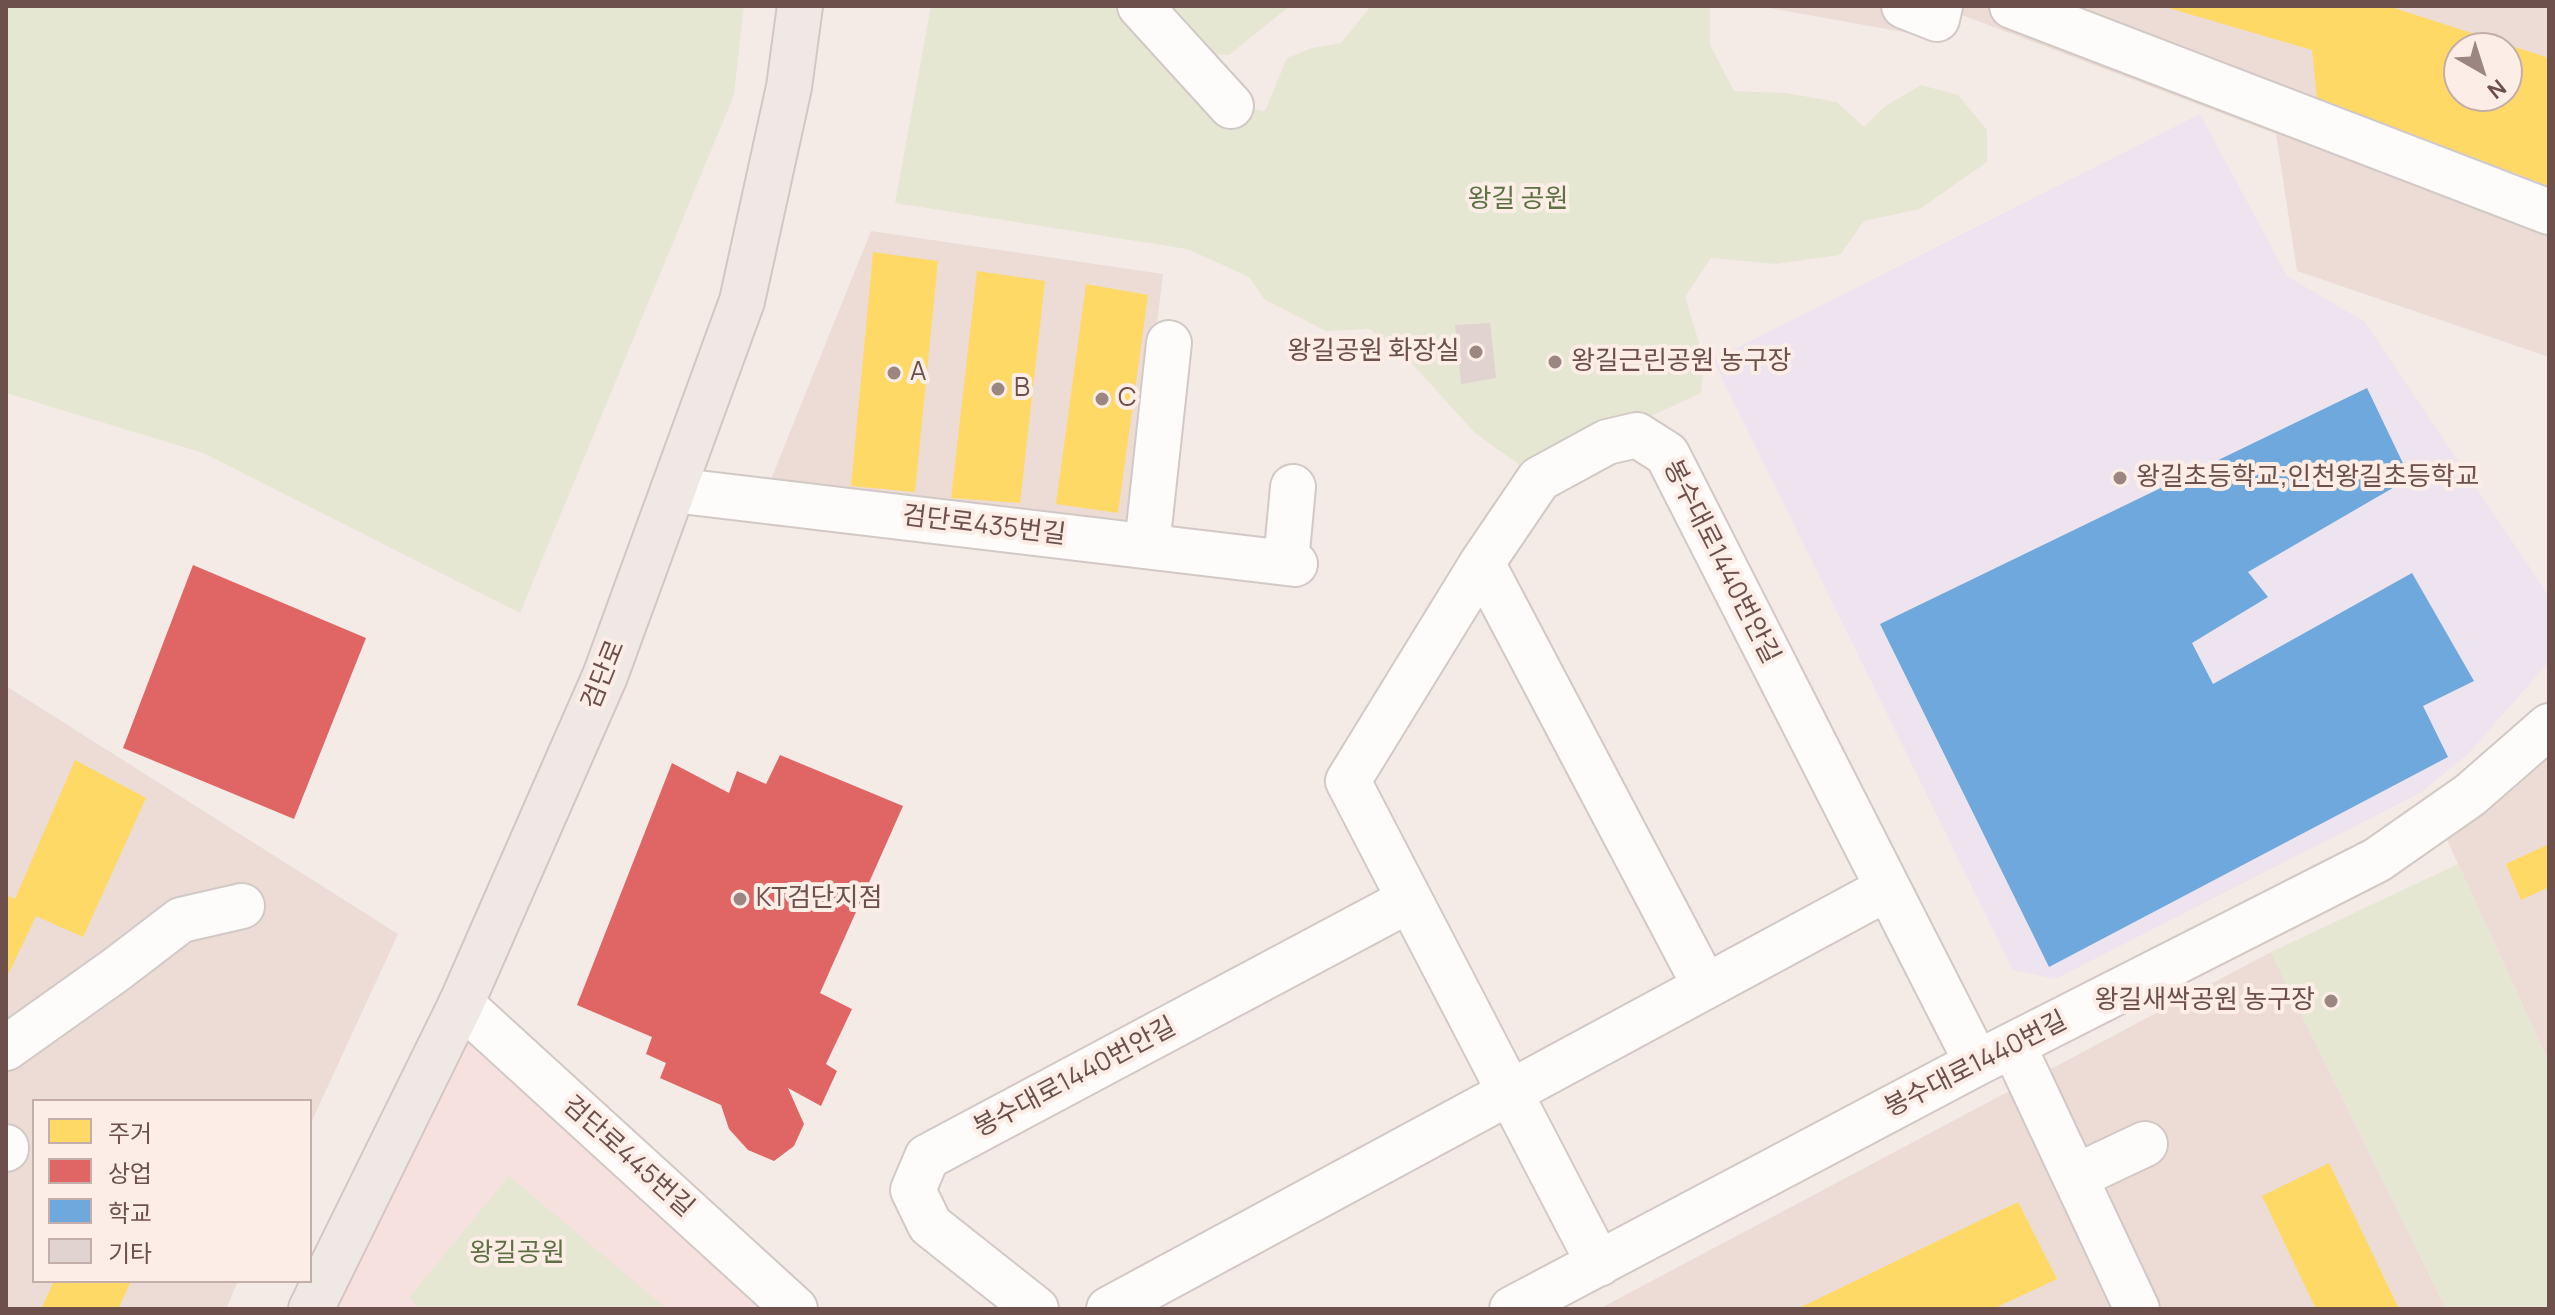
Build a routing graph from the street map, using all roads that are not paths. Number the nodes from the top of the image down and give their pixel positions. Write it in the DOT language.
graph roads {
  1 [pos="800,6"];
  2 [pos="1140,6"];
  3 [pos="1904,6"];
  4 [pos="1940,6"];
  5 [pos="2012,6"];
  6 [pos="1231,106"];
  7 [pos="2549,212"];
  8 [pos="1169,343"];
  9 [pos="1293,487"];
  10 [pos="673,490"];
  11 [pos="1147,546"];
  12 [pos="1482,563"];
  13 [pos="2549,726"];
  14 [pos="1888,888"];
  15 [pos="1409,900"];
  16 [pos="242,906"];
  17 [pos="1705,986"];
  18 [pos="461,1004"];
  19 [pos="6,1048"];
  20 [pos="1995,1054"];
  21 [pos="1510,1092"];
  22 [pos="2145,1144"];
  23 [pos="2075,1177"];
  24 [pos="1599,1264"];
  25 [pos="311,1309"];
  26 [pos="795,1309"];
  27 [pos="1036,1309"];
  28 [pos="1109,1309"];
  29 [pos="1512,1309"];
  30 [pos="2137,1309"];
  1 -- 10 [label="main road, 검단로"];
  2 -- 6 [label="street"];
  3 -- 4 [label="street"];
  5 -- 7 [label="street"];
  8 -- 11 [label="street"];
  9 -- 11 [label="street, 검단로435번길"];
  10 -- 11 [label="street, 검단로435번길"];
  10 -- 18 [label="main road, 검단로"];
  12 -- 14 [label="street, 봉수대로1440번안길"];
  12 -- 15 [label="street, 봉수대로1440번안길"];
  12 -- 17 [label="street"];
  13 -- 20 [label="street, 봉수대로1440번길"];
  14 -- 17 [label="street"];
  14 -- 20 [label="street, 봉수대로1440번안길"];
  15 -- 21 [label="street, 봉수대로1440번안길"];
  15 -- 27 [label="street, 봉수대로1440번안길"];
  16 -- 19 [label="street"];
  17 -- 21 [label="street"];
  18 -- 25 [label="main road, 검단로"];
  18 -- 26 [label="street, 검단로445번길"];
  20 -- 23 [label="street, 봉수대로1440번안길"];
  20 -- 24 [label="street, 봉수대로1440번길"];
  21 -- 24 [label="street, 봉수대로1440번안길"];
  21 -- 28 [label="street"];
  22 -- 23 [label="street"];
  23 -- 30 [label="street, 봉수대로1440번안길"];
  24 -- 29 [label="street, 봉수대로1440번길"];
}
